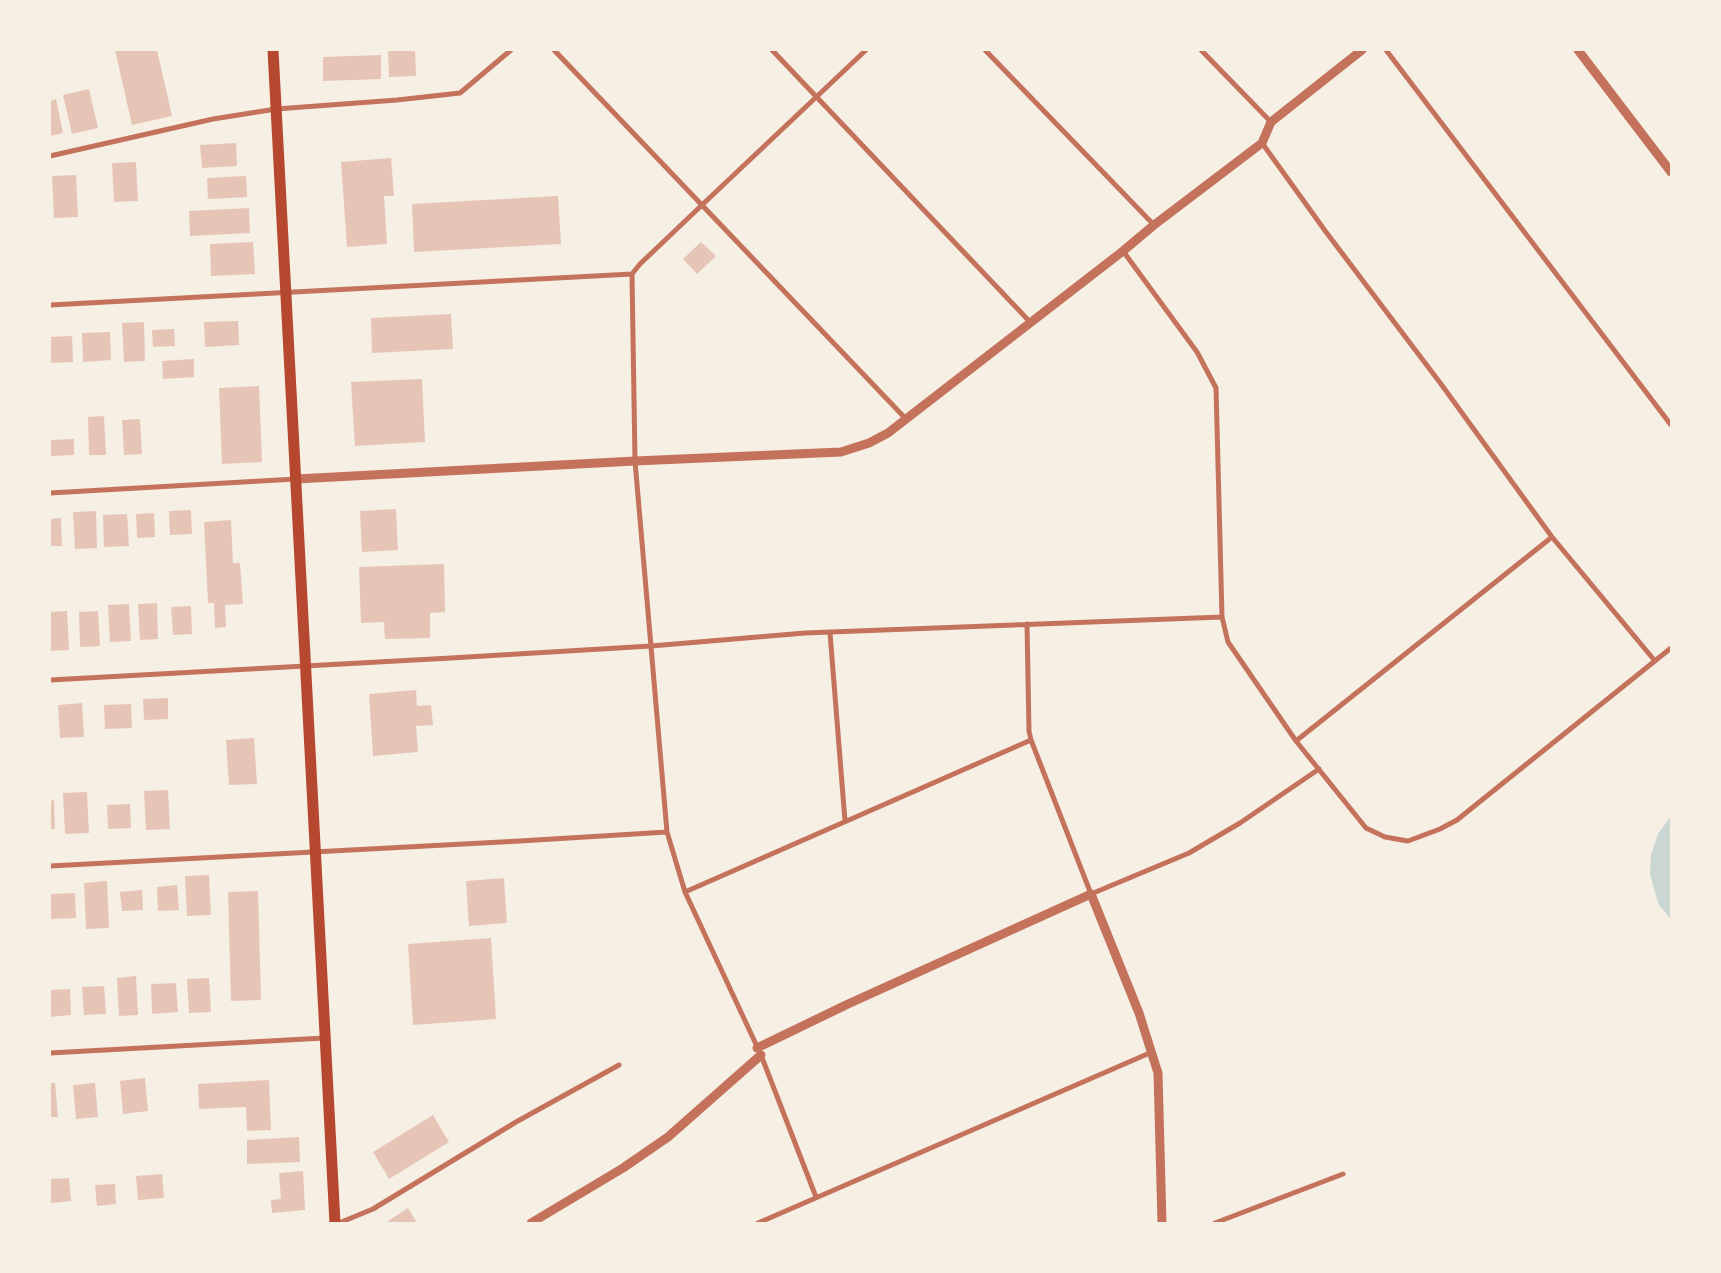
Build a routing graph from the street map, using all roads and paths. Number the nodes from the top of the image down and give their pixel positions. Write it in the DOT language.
graph roads {
  1 [pos="273,50"];
  2 [pos="511,50"];
  3 [pos="554,50"];
  4 [pos="772,50"];
  5 [pos="866,50"];
  6 [pos="985,50"];
  7 [pos="1201,50"];
  8 [pos="1362,50"];
  9 [pos="1386,50"];
  10 [pos="1578,50"];
  11 [pos="816,96"];
  12 [pos="276,109"];
  13 [pos="1271,122"];
  14 [pos="1262,143"];
  15 [pos="50,156"];
  16 [pos="1671,172"];
  17 [pos="702,205"];
  18 [pos="1154,225"];
  19 [pos="1124,251"];
  20 [pos="632,274"];
  21 [pos="286,292"];
  22 [pos="50,305"];
  23 [pos="1030,323"];
  24 [pos="906,419"];
  25 [pos="1671,425"];
  26 [pos="635,461"];
  27 [pos="296,480"];
  28 [pos="50,492"];
  29 [pos="1552,537"];
  30 [pos="1222,618"];
  31 [pos="1027,624"];
  32 [pos="830,633"];
  33 [pos="651,646"];
  34 [pos="1671,648"];
  35 [pos="1655,661"];
  36 [pos="306,666"];
  37 [pos="50,680"];
  38 [pos="1031,740"];
  39 [pos="1296,741"];
  40 [pos="1319,769"];
  41 [pos="844,821"];
  42 [pos="667,832"];
  43 [pos="315,852"];
  44 [pos="50,866"];
  45 [pos="685,892"];
  46 [pos="1091,894"];
  47 [pos="325,1038"];
  48 [pos="759,1052"];
  49 [pos="1152,1052"];
  50 [pos="50,1053"];
  51 [pos="619,1065"];
  52 [pos="1343,1174"];
  53 [pos="816,1197"];
  54 [pos="335,1223"];
  55 [pos="339,1223"];
  56 [pos="531,1223"];
  57 [pos="758,1223"];
  58 [pos="1162,1223"];
  59 [pos="1214,1223"];
  1 -- 12 [label="main road"];
  2 -- 12 [label="street"];
  3 -- 17 [label="street"];
  4 -- 11 [label="street"];
  5 -- 11 [label="street"];
  6 -- 18 [label="street"];
  7 -- 13 [label="street"];
  8 -- 13 [label="street"];
  9 -- 25 [label="street"];
  10 -- 16 [label="street"];
  11 -- 17 [label="street"];
  11 -- 23 [label="street"];
  12 -- 15 [label="street"];
  12 -- 21 [label="main road"];
  13 -- 14 [label="street"];
  14 -- 18 [label="street"];
  14 -- 29 [label="street"];
  17 -- 20 [label="street"];
  17 -- 24 [label="street"];
  18 -- 19 [label="street"];
  19 -- 23 [label="street"];
  19 -- 30 [label="street"];
  20 -- 21 [label="street"];
  20 -- 26 [label="street"];
  21 -- 22 [label="street"];
  21 -- 27 [label="main road"];
  23 -- 24 [label="street"];
  24 -- 26 [label="street"];
  26 -- 27 [label="street"];
  26 -- 33 [label="street"];
  27 -- 28 [label="street"];
  27 -- 36 [label="main road"];
  29 -- 35 [label="street"];
  29 -- 39 [label="street"];
  30 -- 31 [label="street"];
  30 -- 39 [label="street"];
  31 -- 32 [label="street"];
  31 -- 38 [label="street"];
  32 -- 33 [label="street"];
  32 -- 41 [label="street"];
  33 -- 36 [label="street"];
  33 -- 42 [label="street"];
  34 -- 35 [label="street"];
  35 -- 40 [label="street"];
  36 -- 37 [label="street"];
  36 -- 43 [label="main road"];
  38 -- 41 [label="street"];
  38 -- 46 [label="street"];
  39 -- 40 [label="street"];
  40 -- 46 [label="street"];
  41 -- 45 [label="street"];
  42 -- 43 [label="street"];
  42 -- 45 [label="street"];
  43 -- 44 [label="street"];
  43 -- 47 [label="main road"];
  45 -- 48 [label="street"];
  46 -- 48 [label="street"];
  46 -- 49 [label="street"];
  47 -- 50 [label="street"];
  47 -- 54 [label="main road"];
  48 -- 53 [label="street"];
  48 -- 56 [label="street"];
  49 -- 53 [label="street"];
  49 -- 58 [label="street"];
  51 -- 55 [label="street"];
  52 -- 59 [label="street"];
  53 -- 57 [label="street"];
}
